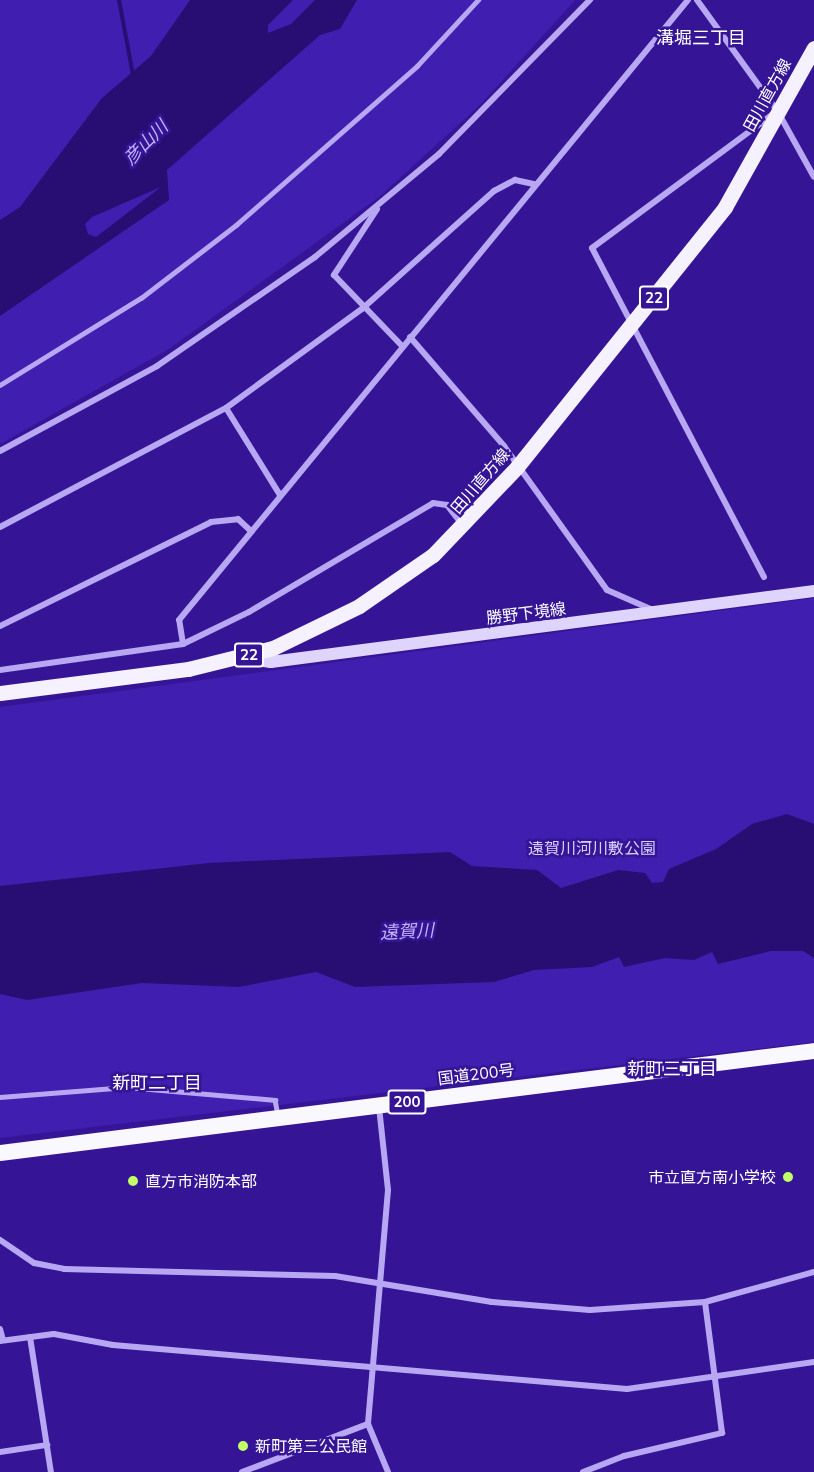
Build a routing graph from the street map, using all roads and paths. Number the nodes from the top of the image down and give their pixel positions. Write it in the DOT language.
graph roads {
  1 [pos="478,0"];
  2 [pos="590,0"];
  3 [pos="688,0"];
  4 [pos="697,0"];
  5 [pos="814,48"];
  6 [pos="778,112"];
  7 [pos="814,177"];
  8 [pos="534,184"];
  9 [pos="378,206"];
  10 [pos="362,309"];
  11 [pos="632,326"];
  12 [pos="410,337"];
  13 [pos="402,346"];
  14 [pos="0,385"];
  15 [pos="225,408"];
  16 [pos="0,451"];
  17 [pos="517,467"];
  18 [pos="280,495"];
  19 [pos="0,527"];
  20 [pos="464,528"];
  21 [pos="250,531"];
  22 [pos="764,578"];
  23 [pos="814,591"];
  24 [pos="663,613"];
  25 [pos="0,626"];
  26 [pos="183,644"];
  27 [pos="242,658"];
  28 [pos="0,669"];
  29 [pos="0,693"];
  30 [pos="814,1051"];
  31 [pos="0,1097"];
  32 [pos="379,1106"];
  33 [pos="279,1119"];
  34 [pos="0,1153"];
  35 [pos="0,1240"];
  36 [pos="814,1272"];
  37 [pos="378,1281"];
  38 [pos="705,1302"];
  39 [pos="0,1329"];
  40 [pos="30,1336"];
  41 [pos="1,1341"];
  42 [pos="814,1362"];
  43 [pos="369,1369"];
  44 [pos="715,1377"];
  45 [pos="368,1424"];
  46 [pos="47,1445"];
  47 [pos="0,1452"];
  48 [pos="51,1472"];
  49 [pos="242,1472"];
  50 [pos="388,1472"];
  51 [pos="583,1472"];
  1 -- 14 [label="lane"];
  2 -- 9 [label="street"];
  3 -- 8 [label="street"];
  4 -- 6 [label="street"];
  5 -- 6 [label="main road, 田川直方線 / 22"];
  6 -- 7 [label="street"];
  6 -- 11 [label="main road, 田川直方線 / 22"];
  6 -- 11 [label="street"];
  8 -- 10 [label="street"];
  8 -- 12 [label="street"];
  9 -- 10 [label="street"];
  9 -- 16 [label="street"];
  10 -- 13 [label="street"];
  10 -- 15 [label="street"];
  11 -- 17 [label="main road, 田川直方線 / 22"];
  11 -- 22 [label="street"];
  12 -- 13 [label="street"];
  12 -- 17 [label="street"];
  13 -- 18 [label="street"];
  15 -- 18 [label="street"];
  15 -- 19 [label="street"];
  17 -- 20 [label="main road, 田川直方線 / 22"];
  17 -- 24 [label="street"];
  18 -- 21 [label="street"];
  20 -- 26 [label="street"];
  20 -- 27 [label="main road, 田川直方線 / 22"];
  21 -- 25 [label="street"];
  21 -- 26 [label="street"];
  23 -- 24 [label="main road, 勝野下境線"];
  24 -- 27 [label="main road, 勝野下境線"];
  26 -- 28 [label="street"];
  27 -- 29 [label="main road, 田川直方線 / 22"];
  30 -- 32 [label="highway, 国道200号 / 200"];
  31 -- 33 [label="lane"];
  32 -- 33 [label="highway, 国道200号 / 200"];
  32 -- 37 [label="street"];
  33 -- 34 [label="highway, 国道200号 / 200"];
  35 -- 37 [label="street"];
  36 -- 38 [label="street"];
  37 -- 38 [label="street"];
  37 -- 43 [label="street"];
  38 -- 44 [label="street"];
  39 -- 41 [label="street"];
  40 -- 41 [label="street"];
  40 -- 43 [label="street"];
  40 -- 46 [label="street"];
  42 -- 44 [label="street"];
  43 -- 44 [label="street"];
  43 -- 45 [label="street"];
  44 -- 51 [label="street"];
  45 -- 49 [label="street"];
  45 -- 50 [label="street"];
  46 -- 47 [label="street"];
  46 -- 48 [label="street"];
}
